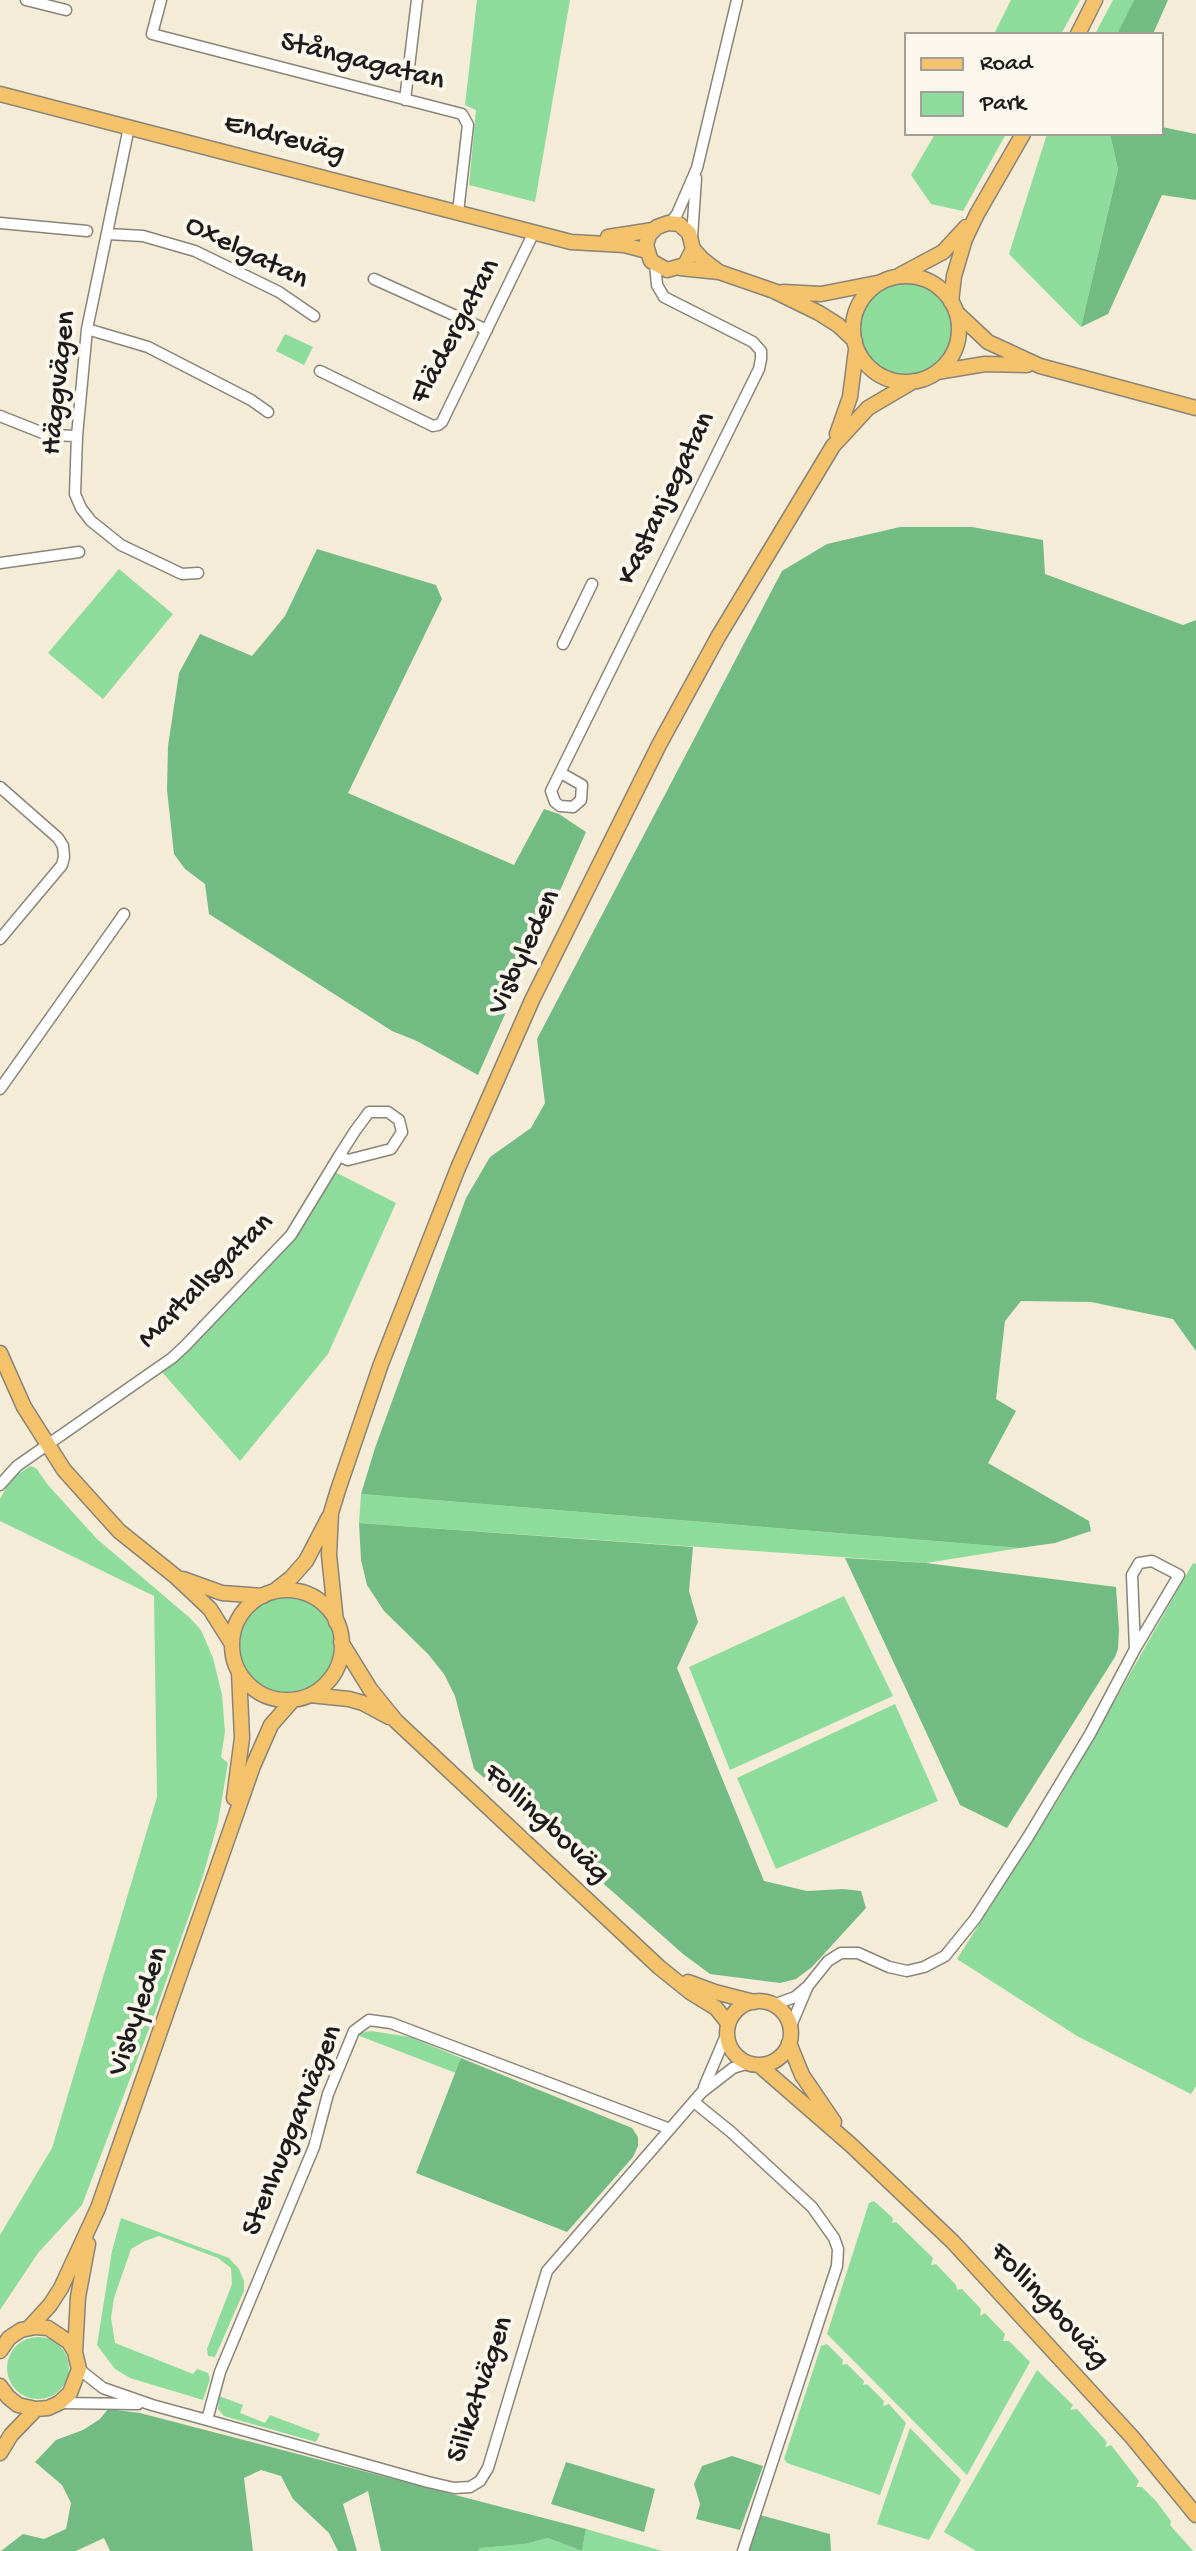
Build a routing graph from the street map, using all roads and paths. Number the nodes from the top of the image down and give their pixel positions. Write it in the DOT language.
graph roads {
  1 [pos="26,0"];
  2 [pos="161,0"];
  3 [pos="417,0"];
  4 [pos="737,0"];
  5 [pos="1095,0"];
  6 [pos="66,10"];
  7 [pos="1079,32"];
  8 [pos="0,94"];
  9 [pos="405,100"];
  10 [pos="129,127"];
  11 [pos="1022,136"];
  12 [pos="697,168"];
  13 [pos="458,212"];
  14 [pos="977,214"];
  15 [pos="0,223"];
  16 [pos="670,223"];
  17 [pos="653,230"];
  18 [pos="87,231"];
  19 [pos="534,232"];
  20 [pos="108,234"];
  21 [pos="555,237"];
  22 [pos="693,243"];
  23 [pos="651,258"];
  24 [pos="676,269"];
  25 [pos="719,272"];
  26 [pos="898,276"];
  27 [pos="374,279"];
  28 [pos="882,281"];
  29 [pos="774,291"];
  30 [pos="661,293"];
  31 [pos="954,307"];
  32 [pos="314,316"];
  33 [pos="87,329"];
  34 [pos="487,330"];
  35 [pos="856,344"];
  36 [pos="1040,366"];
  37 [pos="320,371"];
  38 [pos="936,372"];
  39 [pos="914,381"];
  40 [pos="1196,408"];
  41 [pos="268,412"];
  42 [pos="0,416"];
  43 [pos="77,436"];
  44 [pos="833,446"];
  45 [pos="79,552"];
  46 [pos="0,563"];
  47 [pos="198,573"];
  48 [pos="592,584"];
  49 [pos="563,644"];
  50 [pos="561,773"];
  51 [pos="0,787"];
  52 [pos="124,914"];
  53 [pos="0,939"];
  54 [pos="0,1089"];
  55 [pos="339,1156"];
  56 [pos="0,1353"];
  57 [pos="46,1445"];
  58 [pos="0,1485"];
  59 [pos="331,1513"];
  60 [pos="175,1576"];
  61 [pos="267,1595"];
  62 [pos="336,1622"];
  63 [pos="341,1642"];
  64 [pos="232,1644"];
  65 [pos="1135,1649"];
  66 [pos="239,1671"];
  67 [pos="310,1695"];
  68 [pos="293,1700"];
  69 [pos="396,1721"];
  70 [pos="228,1831"];
  71 [pos="659,1967"];
  72 [pos="808,1986"];
  73 [pos="754,2002"];
  74 [pos="773,2005"];
  75 [pos="728,2028"];
  76 [pos="790,2036"];
  77 [pos="754,2064"];
  78 [pos="702,2092"];
  79 [pos="694,2102"];
  80 [pos="670,2129"];
  81 [pos="851,2145"];
  82 [pos="98,2208"];
  83 [pos="29,2328"];
  84 [pos="6,2337"];
  85 [pos="0,2351"];
  86 [pos="75,2352"];
  87 [pos="79,2369"];
  88 [pos="0,2388"];
  89 [pos="59,2403"];
  90 [pos="152,2405"];
  91 [pos="36,2409"];
  92 [pos="207,2420"];
  93 [pos="0,2453"];
  94 [pos="1196,2515"];
  95 [pos="743,2551"];
  1 -- 6 [label="street"];
  2 -- 9 [label="street, Stångagatan"];
  3 -- 9 [label="street"];
  4 -- 12 [label="street"];
  5 -- 7 [label="main road"];
  8 -- 10 [label="main road, Endreväg"];
  9 -- 13 [label="street, Stångagatan"];
  10 -- 13 [label="main road, Endreväg"];
  10 -- 20 [label="street, Häggvägen"];
  11 -- 14 [label="main road"];
  12 -- 16 [label="street"];
  12 -- 22 [label="street"];
  13 -- 19 [label="main road, Endreväg"];
  14 -- 26 [label="main road"];
  14 -- 31 [label="main road"];
  15 -- 18 [label="street"];
  16 -- 17 [label="main road"];
  16 -- 22 [label="main road"];
  17 -- 21 [label="main road, Endreväg"];
  17 -- 23 [label="main road"];
  19 -- 21 [label="main road, Endreväg"];
  19 -- 34 [label="street, Flädergatan"];
  20 -- 32 [label="street, Oxelgatan"];
  20 -- 33 [label="street, Häggvägen"];
  21 -- 23 [label="main road, Endreväg"];
  22 -- 24 [label="main road"];
  22 -- 25 [label="main road"];
  23 -- 24 [label="main road"];
  23 -- 30 [label="street"];
  24 -- 25 [label="main road"];
  24 -- 30 [label="street"];
  25 -- 29 [label="main road"];
  26 -- 28 [label="main road"];
  26 -- 31 [label="main road"];
  27 -- 34 [label="street"];
  28 -- 29 [label="main road"];
  28 -- 35 [label="main road"];
  29 -- 35 [label="main road"];
  30 -- 50 [label="street, Kastanjegatan"];
  31 -- 36 [label="main road"];
  31 -- 38 [label="main road"];
  33 -- 41 [label="street"];
  33 -- 43 [label="street, Häggvägen"];
  34 -- 37 [label="street, Flädergatan"];
  35 -- 39 [label="main road"];
  35 -- 44 [label="main road, Visbyleden"];
  36 -- 38 [label="main road"];
  36 -- 40 [label="main road"];
  38 -- 39 [label="main road"];
  39 -- 44 [label="main road, Visbyleden"];
  42 -- 43 [label="street"];
  43 -- 47 [label="street, Häggvägen"];
  44 -- 59 [label="main road, Visbyleden"];
  45 -- 46 [label="street"];
  48 -- 49 [label="street"];
  51 -- 53 [label="street"];
  52 -- 54 [label="street"];
  55 -- 55 [label="street, Martallsgatan"];
  55 -- 57 [label="street, Martallsgatan"];
  56 -- 57 [label="main road"];
  57 -- 58 [label="street, Martallsgatan"];
  57 -- 60 [label="main road"];
  59 -- 61 [label="main road, Visbyleden"];
  59 -- 62 [label="main road, Visbyleden"];
  60 -- 61 [label="main road"];
  60 -- 64 [label="main road"];
  61 -- 62 [label="main road"];
  61 -- 64 [label="main road"];
  62 -- 63 [label="main road"];
  63 -- 67 [label="main road"];
  63 -- 69 [label="main road, Follingboväg"];
  64 -- 66 [label="main road"];
  65 -- 65 [label="street"];
  65 -- 72 [label="street"];
  66 -- 68 [label="main road"];
  66 -- 70 [label="main road, Visbyleden"];
  67 -- 68 [label="main road"];
  67 -- 69 [label="main road, Follingboväg"];
  68 -- 70 [label="main road, Visbyleden"];
  69 -- 71 [label="main road, Follingboväg"];
  70 -- 82 [label="main road, Visbyleden"];
  71 -- 73 [label="main road, Follingboväg"];
  71 -- 75 [label="main road, Follingboväg"];
  72 -- 74 [label="street"];
  72 -- 76 [label="street"];
  73 -- 74 [label="main road"];
  73 -- 75 [label="main road"];
  74 -- 76 [label="main road"];
  75 -- 77 [label="main road"];
  75 -- 78 [label="street"];
  76 -- 77 [label="main road"];
  76 -- 81 [label="main road, Follingboväg"];
  77 -- 78 [label="street"];
  77 -- 81 [label="main road, Follingboväg"];
  78 -- 79 [label="street, Silikatvägen"];
  79 -- 80 [label="street, Silikatvägen"];
  79 -- 95 [label="street"];
  80 -- 92 [label="street, Silikatvägen"];
  80 -- 92 [label="street, Stenhuggarvägen"];
  81 -- 94 [label="main road, Follingboväg"];
  82 -- 83 [label="main road, Visbyleden"];
  82 -- 86 [label="main road, Visbyleden"];
  83 -- 84 [label="main road"];
  83 -- 86 [label="main road"];
  84 -- 85 [label="main road"];
  86 -- 87 [label="main road, Visbyleden"];
  87 -- 89 [label="main road"];
  87 -- 90 [label="street"];
  88 -- 91 [label="main road"];
  89 -- 90 [label="street"];
  89 -- 91 [label="main road"];
  90 -- 92 [label="street"];
  91 -- 93 [label="main road"];
}
